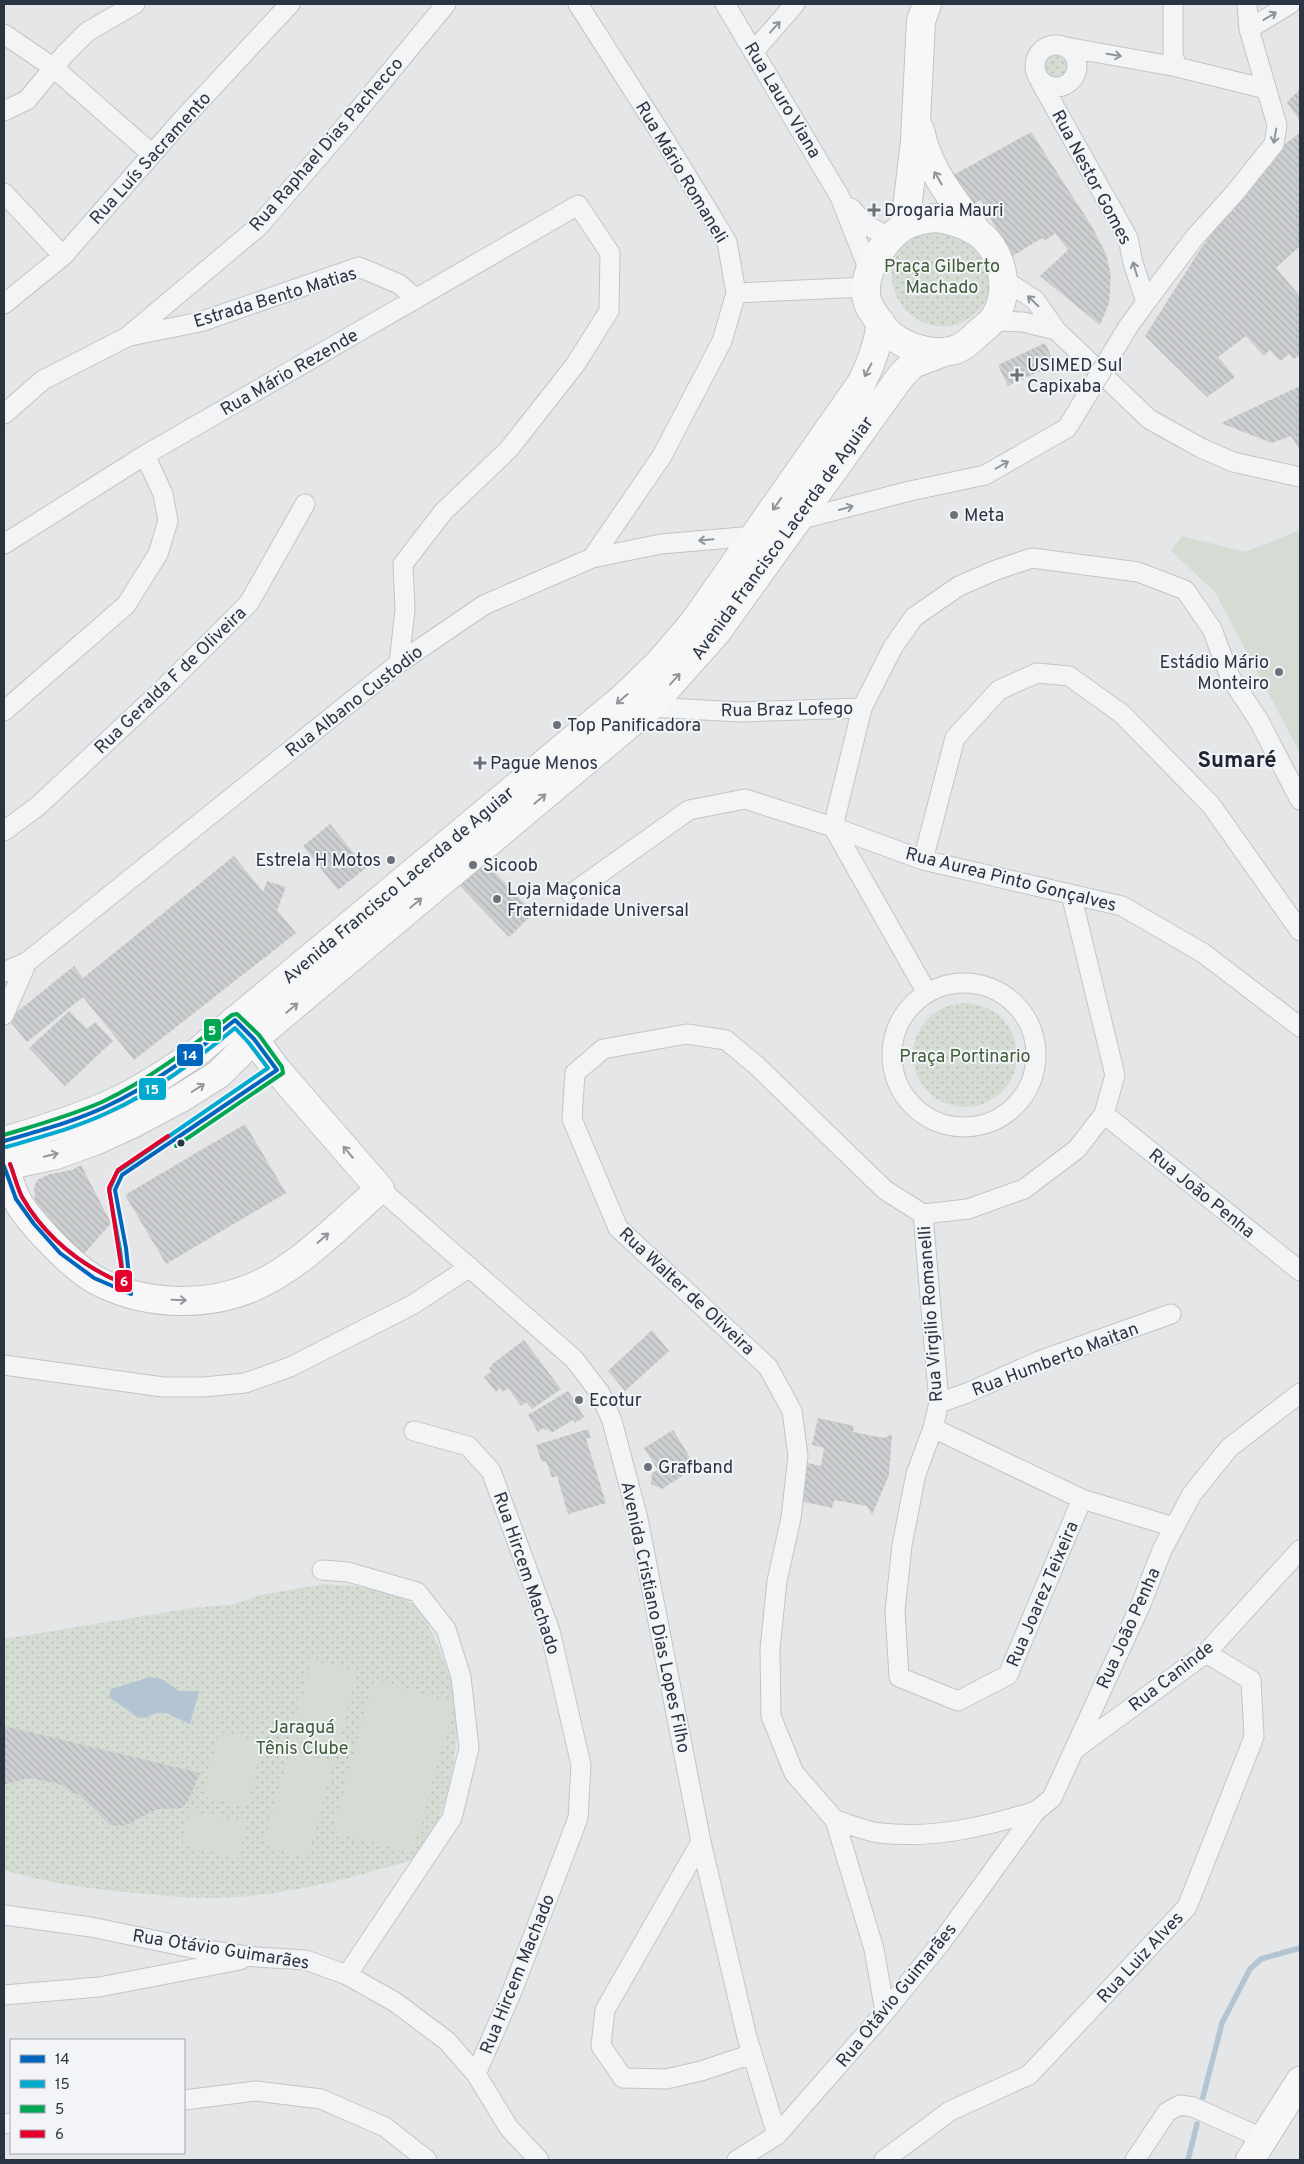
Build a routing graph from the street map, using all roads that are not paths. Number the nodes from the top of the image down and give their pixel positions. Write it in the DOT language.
graph roads {
  1 [pos="135,4"];
  2 [pos="290,4"];
  3 [pos="446,4"];
  4 [pos="578,4"];
  5 [pos="725,4"];
  6 [pos="796,4"];
  7 [pos="928,4"];
  8 [pos="1173,4"];
  9 [pos="1247,4"];
  10 [pos="1290,4"];
  11 [pos="1249,29"];
  12 [pos="4,34"];
  13 [pos="1066,47"];
  14 [pos="754,50"];
  15 [pos="1177,67"];
  16 [pos="54,68"];
  17 [pos="1040,80"];
  18 [pos="1266,89"];
  19 [pos="4,112"];
  20 [pos="917,112"];
  21 [pos="152,154"];
  22 [pos="4,193"];
  23 [pos="840,197"];
  24 [pos="897,231"];
  25 [pos="977,232"];
  26 [pos="63,256"];
  27 [pos="1004,279"];
  28 [pos="868,280"];
  29 [pos="736,293"];
  30 [pos="416,299"];
  31 [pos="1146,302"];
  32 [pos="4,304"];
  33 [pos="992,321"];
  34 [pos="880,323"];
  35 [pos="1056,330"];
  36 [pos="127,337"];
  37 [pos="944,352"];
  38 [pos="4,414"];
  39 [pos="145,455"];
  40 [pos="1300,463"];
  41 [pos="1270,470"];
  42 [pos="1300,477"];
  43 [pos="305,504"];
  44 [pos="798,520"];
  45 [pos="754,536"];
  46 [pos="4,544"];
  47 [pos="592,558"];
  48 [pos="399,663"];
  49 [pos="650,707"];
  50 [pos="862,708"];
  51 [pos="4,711"];
  52 [pos="1300,800"];
  53 [pos="833,827"];
  54 [pos="4,831"];
  55 [pos="922,860"];
  56 [pos="571,894"];
  57 [pos="1070,894"];
  58 [pos="1300,931"];
  59 [pos="26,962"];
  60 [pos="4,972"];
  61 [pos="927,994"];
  62 [pos="4,1014"];
  63 [pos="235,1020"];
  64 [pos="1300,1027"];
  65 [pos="254,1039"];
  66 [pos="1104,1114"];
  67 [pos="4,1141"];
  68 [pos="4,1166"];
  69 [pos="380,1189"];
  70 [pos="922,1214"];
  71 [pos="470,1267"];
  72 [pos="1300,1271"];
  73 [pos="1171,1314"];
  74 [pos="4,1365"];
  75 [pos="1300,1393"];
  76 [pos="939,1403"];
  77 [pos="933,1428"];
  78 [pos="414,1431"];
  79 [pos="1082,1499"];
  80 [pos="1174,1527"];
  81 [pos="1300,1550"];
  82 [pos="322,1570"];
  83 [pos="1206,1653"];
  84 [pos="1074,1749"];
  85 [pos="1036,1811"];
  86 [pos="835,1820"];
  87 [pos="701,1842"];
  88 [pos="4,1915"];
  89 [pos="256,1957"];
  90 [pos="347,1975"];
  91 [pos="4,1995"];
  92 [pos="885,2012"];
  93 [pos="752,2054"];
  94 [pos="476,2074"];
  95 [pos="1300,2081"];
  96 [pos="185,2100"];
  97 [pos="777,2135"];
  98 [pos="1257,2150"];
  99 [pos="427,2160"];
  100 [pos="539,2160"];
  101 [pos="737,2160"];
  102 [pos="884,2160"];
  103 [pos="1135,2160"];
  1 -- 16 [label="street"];
  2 -- 21 [label="street, Rua Luís Sacramento"];
  3 -- 36 [label="street, Rua Raphael Dias Pachecco"];
  4 -- 29 [label="street, Rua Mário Romaneli"];
  5 -- 14 [label="street, Rua Lauro Viana"];
  14 -- 6 [label="street, one-way"];
  7 -- 20 [label="main road"];
  8 -- 15 [label="street"];
  9 -- 11 [label="street"];
  11 -- 10 [label="street, one-way"];
  11 -- 18 [label="street"];
  12 -- 16 [label="street"];
  13 -- 15 [label="street, one-way"];
  13 -- 17 [label="street"];
  13 -- 17 [label="street"];
  14 -- 23 [label="street, Rua Lauro Viana"];
  15 -- 18 [label="street"];
  16 -- 19 [label="street"];
  16 -- 21 [label="street"];
  31 -- 17 [label="street, Rua Nestor Gomes, one-way"];
  18 -- 31 [label="street, one-way"];
  20 -- 24 [label="main road"];
  25 -- 20 [label="main road, one-way"];
  21 -- 26 [label="street, Rua Luís Sacramento"];
  22 -- 26 [label="street"];
  23 -- 24 [label="street, Rua Lauro Viana"];
  23 -- 28 [label="street, Rua Lauro Viana"];
  24 -- 25 [label="main road"];
  24 -- 28 [label="main road"];
  25 -- 27 [label="main road"];
  26 -- 32 [label="street, Rua Luís Sacramento"];
  27 -- 33 [label="main road"];
  35 -- 27 [label="street, one-way"];
  28 -- 29 [label="street"];
  28 -- 34 [label="main road"];
  29 -- 47 [label="street, Rua Mário Romaneli"];
  30 -- 36 [label="street, Estrada Bento Matias"];
  30 -- 39 [label="street, Rua Mário Rezende"];
  30 -- 48 [label="street, Rua Mário Rezende"];
  44 -- 31 [label="street, one-way, bridge"];
  33 -- 35 [label="street"];
  33 -- 37 [label="main road"];
  34 -- 37 [label="main road"];
  34 -- 45 [label="main road, Avenida Francisco Lacerda de Aguiar, one-way"];
  35 -- 41 [label="street"];
  36 -- 38 [label="street, Rua Raphael Dias Pachecco"];
  37 -- 44 [label="main road, Avenida Francisco Lacerda de Aguiar"];
  39 -- 46 [label="street, Rua Mário Rezende"];
  39 -- 51 [label="street"];
  40 -- 41 [label="street"];
  41 -- 42 [label="street"];
  43 -- 54 [label="street, Rua Geralda F de Oliveira"];
  49 -- 44 [label="main road, Avenida Francisco Lacerda de Aguiar, one-way"];
  45 -- 47 [label="street, Rua Albano Custodio, one-way"];
  45 -- 63 [label="main road, Avenida Francisco Lacerda de Aguiar, one-way"];
  47 -- 48 [label="street, Rua Albano Custodio"];
  48 -- 59 [label="street, Rua Albano Custodio"];
  49 -- 50 [label="street, Rua Braz Lofego"];
  65 -- 49 [label="main road, Avenida Francisco Lacerda de Aguiar, one-way"];
  50 -- 52 [label="street"];
  50 -- 53 [label="street, Rua Braz Lofego"];
  53 -- 55 [label="street, Rua Aurea Pinto Gonçalves"];
  53 -- 56 [label="street, Rua Aurea Pinto Gonçalves"];
  53 -- 61 [label="street"];
  55 -- 57 [label="street, Rua Aurea Pinto Gonçalves"];
  55 -- 58 [label="street"];
  57 -- 64 [label="street, Rua Aurea Pinto Gonçalves"];
  57 -- 66 [label="street"];
  59 -- 60 [label="street, Rua Albano Custodio"];
  59 -- 62 [label="street"];
  61 -- 61 [label="street"];
  63 -- 65 [label="main road"];
  63 -- 67 [label="main road, Avenida Francisco Lacerda de Aguiar"];
  68 -- 65 [label="main road, Avenida Francisco Lacerda de Aguiar, one-way"];
  69 -- 65 [label="main road, one-way"];
  66 -- 70 [label="street"];
  66 -- 72 [label="street, Rua João Penha"];
  68 -- 69 [label="main road, one-way"];
  69 -- 71 [label="street, Avenida Cristiano Dias Lopes Filho"];
  70 -- 76 [label="street, Rua Virgilio Romanelli"];
  70 -- 86 [label="street, Rua Walter de Oliveira"];
  71 -- 74 [label="street"];
  71 -- 87 [label="street, Avenida Cristiano Dias Lopes Filho"];
  73 -- 76 [label="street, Rua Humberto Maitan"];
  75 -- 80 [label="street, Rua João Penha"];
  76 -- 77 [label="street, Rua Virgilio Romanelli"];
  77 -- 79 [label="street, Rua Virgilio Romanelli"];
  77 -- 79 [label="street, Rua Joarez Teixeira"];
  78 -- 94 [label="street, Rua Hircem Machado"];
  79 -- 80 [label="street, Rua Virgilio Romanelli"];
  80 -- 84 [label="street, Rua João Penha"];
  81 -- 83 [label="street, Rua Caninde"];
  82 -- 90 [label="street"];
  83 -- 84 [label="street, Rua Caninde"];
  83 -- 102 [label="street, Rua Luiz Alves"];
  84 -- 85 [label="street, Rua João Penha"];
  85 -- 86 [label="street"];
  85 -- 92 [label="street, Rua Otávio Guimarães"];
  86 -- 92 [label="street, Rua Walter de Oliveira"];
  87 -- 93 [label="street, Avenida Cristiano Dias Lopes Filho"];
  87 -- 93 [label="street"];
  88 -- 89 [label="street, Rua Otávio Guimarães"];
  89 -- 90 [label="street, Rua Otávio Guimarães"];
  89 -- 91 [label="street"];
  90 -- 94 [label="street, Rua Otávio Guimarães"];
  92 -- 97 [label="street, Rua Otávio Guimarães"];
  93 -- 97 [label="street, Avenida Cristiano Dias Lopes Filho"];
  94 -- 100 [label="street, Rua Otávio Guimarães"];
  95 -- 98 [label="main road"];
  96 -- 99 [label="street"];
  97 -- 101 [label="street, Rua Otávio Guimarães"];
  98 -- 103 [label="street"];
}
